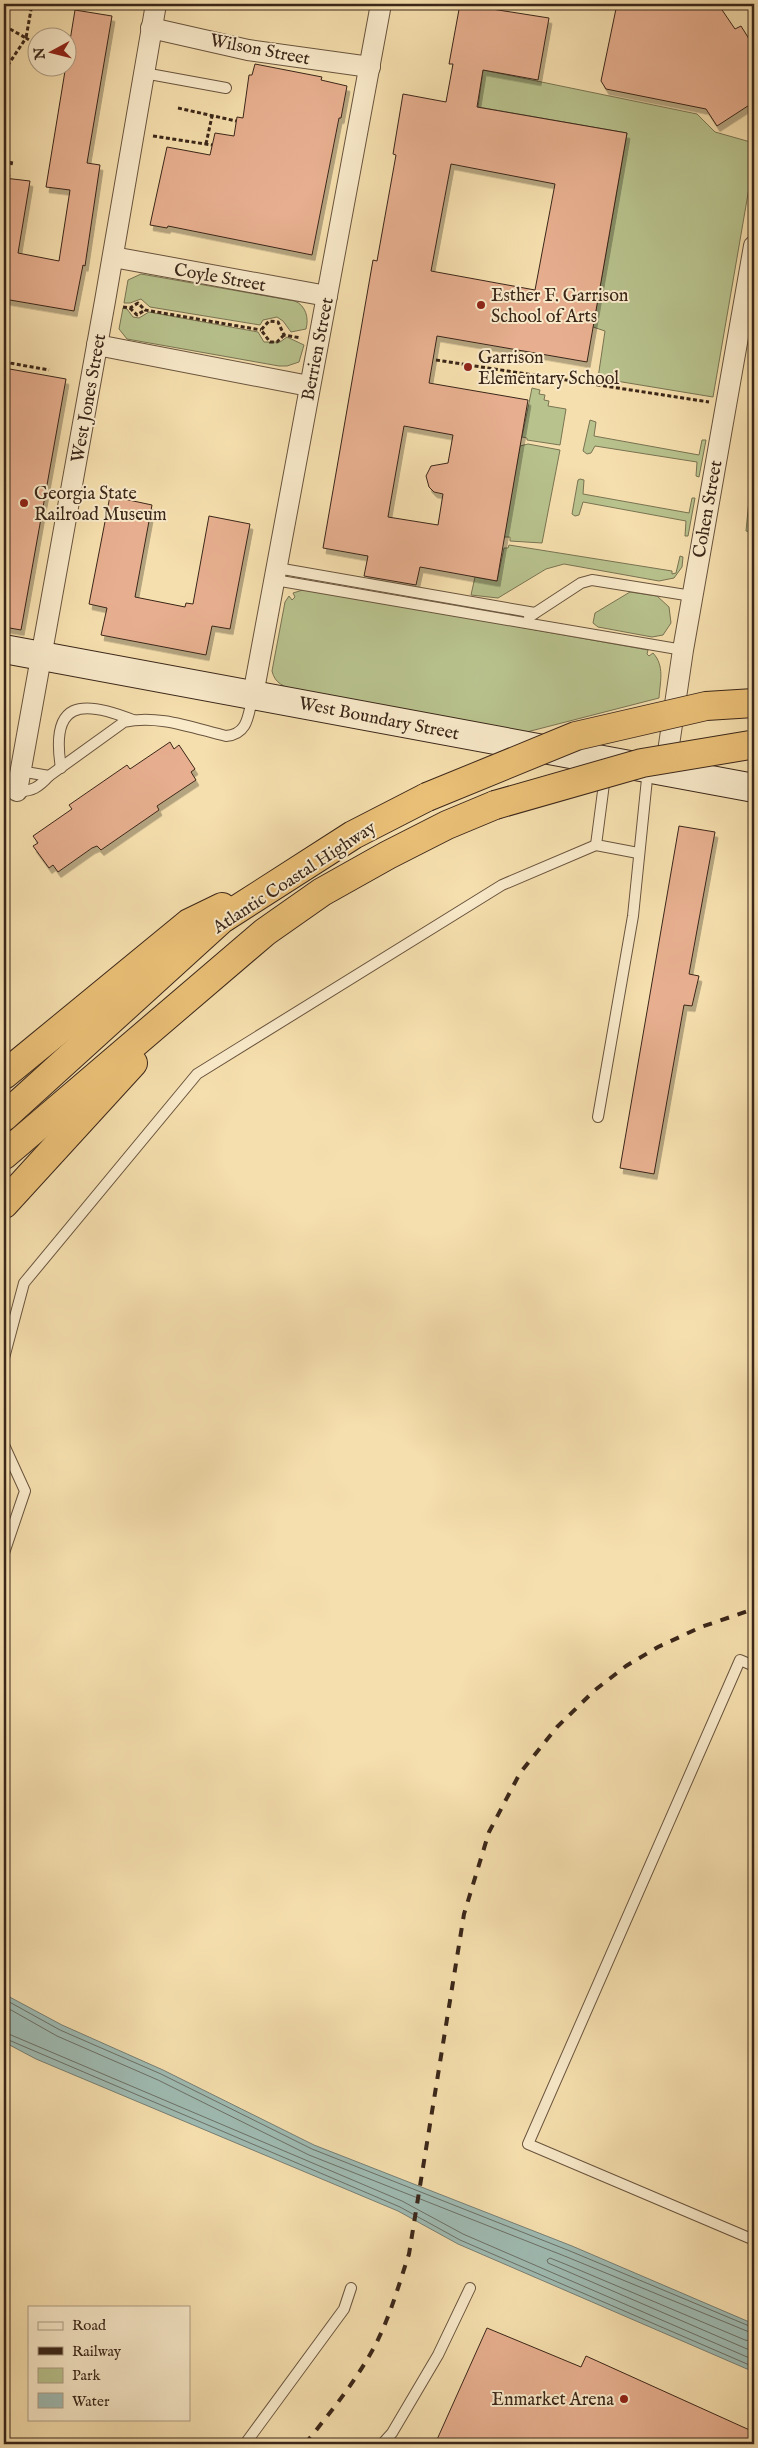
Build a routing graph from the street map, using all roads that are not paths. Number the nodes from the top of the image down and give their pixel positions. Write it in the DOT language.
graph roads {
  1 [pos="156,4"];
  2 [pos="381,4"];
  3 [pos="152,28"];
  4 [pos="370,67"];
  5 [pos="144,73"];
  6 [pos="226,88"];
  7 [pos="754,246"];
  8 [pos="113,257"];
  9 [pos="327,296"];
  10 [pos="97,345"];
  11 [pos="309,386"];
  12 [pos="276,574"];
  13 [pos="692,596"];
  14 [pos="535,613"];
  15 [pos="522,622"];
  16 [pos="4,649"];
  17 [pos="683,650"];
  18 [pos="42,656"];
  19 [pos="253,694"];
  20 [pos="754,703"];
  21 [pos="133,720"];
  22 [pos="754,745"];
  23 [pos="607,760"];
  24 [pos="61,768"];
  25 [pos="657,770"];
  26 [pos="20,771"];
  27 [pos="50,776"];
  28 [pos="754,788"];
  29 [pos="17,791"];
  30 [pos="596,845"];
  31 [pos="638,853"];
  32 [pos="292,874"];
  33 [pos="208,980"];
  34 [pos="4,1075"];
  35 [pos="598,1116"];
  36 [pos="4,1117"];
  37 [pos="4,1155"];
  38 [pos="4,1204"];
  39 [pos="4,1358"];
  40 [pos="4,1445"];
  41 [pos="4,1553"];
  42 [pos="754,1666"];
  43 [pos="754,2240"];
  44 [pos="351,2288"];
  45 [pos="470,2288"];
  46 [pos="245,2444"];
  47 [pos="382,2444"];
  1 -- 3 [label="street, West Jones Street"];
  2 -- 4 [label="street, Berrien Street"];
  3 -- 4 [label="street, Wilson Street"];
  3 -- 5 [label="street, West Jones Street"];
  4 -- 9 [label="street, Berrien Street"];
  5 -- 6 [label="lane"];
  5 -- 8 [label="street, West Jones Street"];
  7 -- 13 [label="street, Cohen Street"];
  8 -- 9 [label="street, Coyle Street"];
  8 -- 10 [label="street, West Jones Street"];
  9 -- 11 [label="street, Berrien Street"];
  10 -- 11 [label="street"];
  10 -- 18 [label="street, West Jones Street"];
  11 -- 12 [label="street, Berrien Street"];
  12 -- 14 [label="lane"];
  12 -- 15 [label="lane"];
  12 -- 19 [label="street, Berrien Street"];
  13 -- 14 [label="lane"];
  13 -- 17 [label="street, Cohen Street"];
  14 -- 15 [label="lane"];
  15 -- 17 [label="lane"];
  16 -- 18 [label="main road, West Boundary Street"];
  17 -- 25 [label="street, Cohen Street"];
  18 -- 19 [label="main road, West Boundary Street"];
  18 -- 26 [label="street, West Jones Street"];
  19 -- 21 [label="lane"];
  19 -- 23 [label="main road, West Boundary Street"];
  20 -- 32 [label="highway, Atlantic Coastal Highway, bridge"];
  21 -- 24 [label="lane"];
  21 -- 24 [label="lane"];
  22 -- 33 [label="highway, Atlantic Coastal Highway, bridge"];
  23 -- 25 [label="main road, West Boundary Street"];
  23 -- 30 [label="lane"];
  24 -- 27 [label="lane"];
  25 -- 28 [label="main road, West Boundary Street"];
  25 -- 31 [label="lane"];
  26 -- 27 [label="lane"];
  26 -- 29 [label="street, West Jones Street"];
  27 -- 29 [label="lane"];
  30 -- 31 [label="lane"];
  30 -- 39 [label="lane"];
  31 -- 35 [label="lane"];
  32 -- 34 [label="highway"];
  32 -- 36 [label="highway, Atlantic Coastal Highway"];
  33 -- 37 [label="highway, Atlantic Coastal Highway"];
  33 -- 38 [label="highway"];
  40 -- 41 [label="lane"];
  42 -- 43 [label="lane"];
  44 -- 46 [label="lane"];
  45 -- 47 [label="lane"];
}
